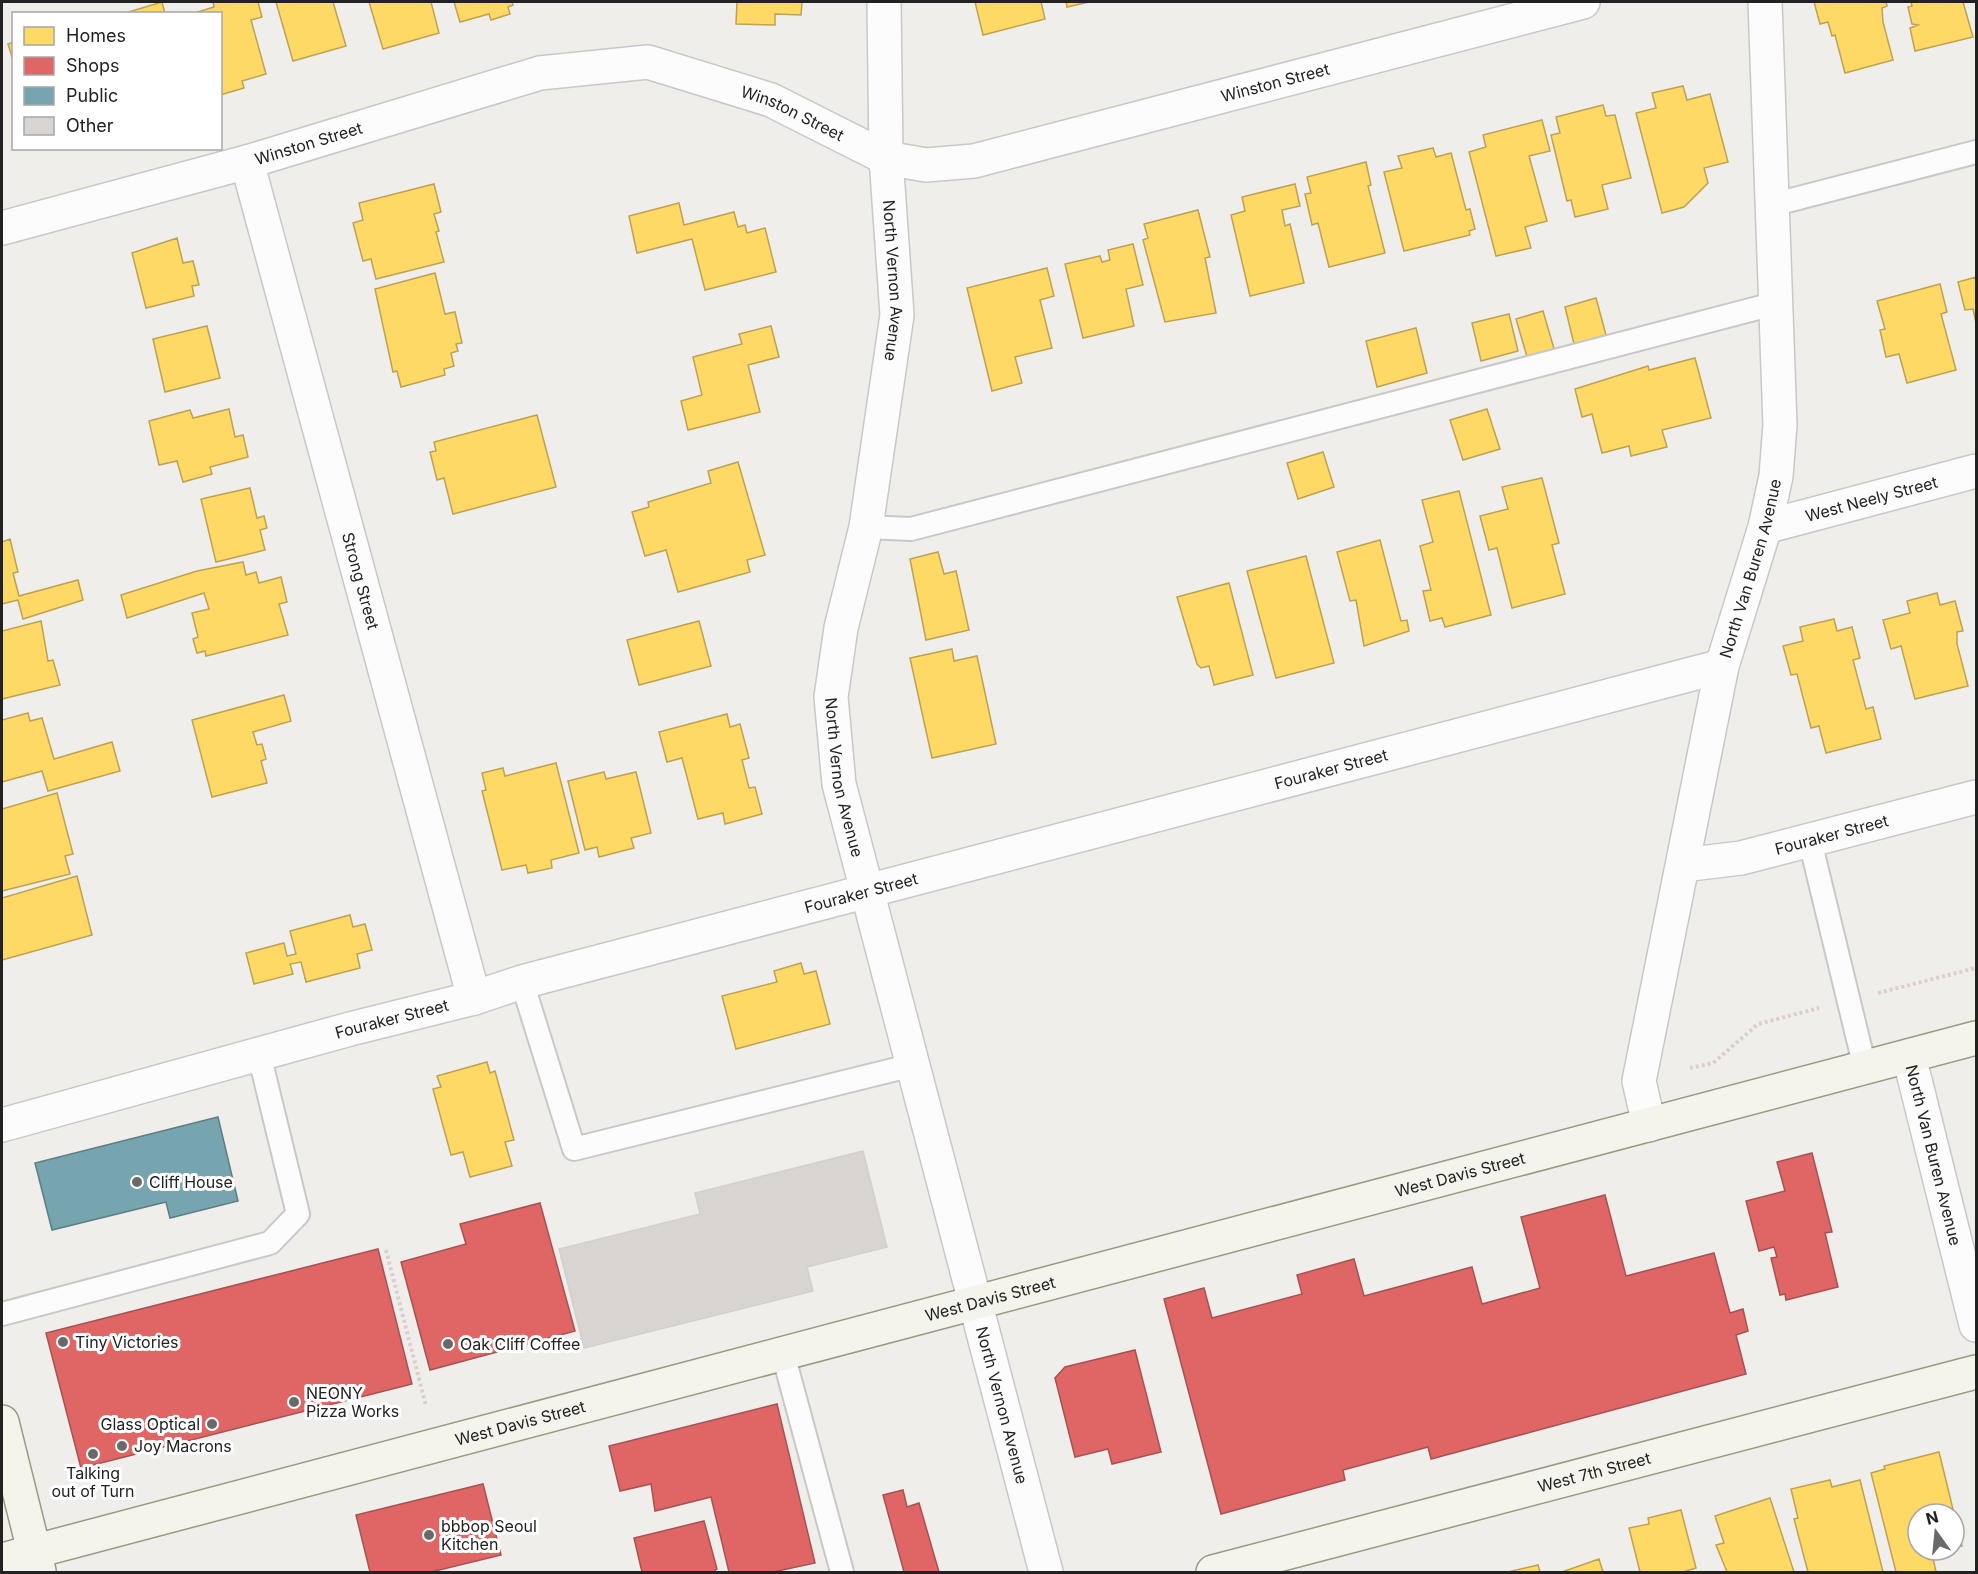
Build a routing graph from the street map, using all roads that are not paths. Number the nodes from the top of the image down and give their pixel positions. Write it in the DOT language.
graph roads {
  1 [pos="884,2"];
  2 [pos="1583,2"];
  3 [pos="1765,2"];
  4 [pos="1977,152"];
  5 [pos="886,158"];
  6 [pos="247,162"];
  7 [pos="1772,205"];
  8 [pos="2,228"];
  9 [pos="1777,303"];
  10 [pos="1977,471"];
  11 [pos="866,527"];
  12 [pos="1765,527"];
  13 [pos="1722,666"];
  14 [pos="1977,797"];
  15 [pos="1810,841"];
  16 [pos="1683,865"];
  17 [pos="867,892"];
  18 [pos="522,982"];
  19 [pos="474,998"];
  20 [pos="1977,1038"];
  21 [pos="259,1054"];
  22 [pos="1909,1056"];
  23 [pos="913,1065"];
  24 [pos="1865,1068"];
  25 [pos="2,1125"];
  26 [pos="1649,1125"];
  27 [pos="976,1304"];
  28 [pos="2,1314"];
  29 [pos="1977,1325"];
  30 [pos="783,1354"];
  31 [pos="1977,1372"];
  32 [pos="3,1435"];
  33 [pos="2,1560"];
  34 [pos="36,1562"];
  35 [pos="842,1572"];
  36 [pos="1046,1572"];
  37 [pos="1213,1572"];
  1 -- 5 [label="street, North Vernon Avenue"];
  2 -- 5 [label="street, Winston Street"];
  3 -- 7 [label="street, North Van Buren Avenue"];
  4 -- 7 [label="lane"];
  5 -- 6 [label="street, Winston Street"];
  5 -- 11 [label="street, North Vernon Avenue"];
  6 -- 8 [label="street, Winston Street"];
  6 -- 19 [label="street, Strong Street"];
  7 -- 9 [label="street, North Van Buren Avenue"];
  9 -- 11 [label="lane"];
  9 -- 12 [label="street, North Van Buren Avenue"];
  10 -- 12 [label="street, West Neely Street"];
  11 -- 17 [label="street, North Vernon Avenue"];
  12 -- 13 [label="street, North Van Buren Avenue"];
  13 -- 16 [label="street, North Van Buren Avenue"];
  13 -- 17 [label="street, Fouraker Street"];
  14 -- 15 [label="street, Fouraker Street"];
  15 -- 16 [label="street, Fouraker Street"];
  15 -- 24 [label="lane"];
  16 -- 26 [label="street, North Van Buren Avenue"];
  17 -- 18 [label="street, Fouraker Street"];
  17 -- 23 [label="street, North Vernon Avenue"];
  18 -- 19 [label="street, Fouraker Street"];
  18 -- 23 [label="lane"];
  19 -- 21 [label="street, Fouraker Street"];
  20 -- 22 [label="main road, West Davis Street"];
  21 -- 25 [label="street, Fouraker Street"];
  21 -- 28 [label="lane"];
  22 -- 24 [label="main road, West Davis Street"];
  22 -- 29 [label="street, North Van Buren Avenue"];
  23 -- 27 [label="street, North Vernon Avenue"];
  24 -- 26 [label="main road, West Davis Street"];
  26 -- 27 [label="main road, West Davis Street"];
  27 -- 30 [label="main road, West Davis Street"];
  27 -- 36 [label="street, North Vernon Avenue"];
  30 -- 34 [label="main road, West Davis Street"];
  30 -- 35 [label="lane"];
  31 -- 37 [label="main road, West 7th Street"];
  32 -- 34 [label="main road"];
  33 -- 34 [label="main road, West Davis Street"];
}
